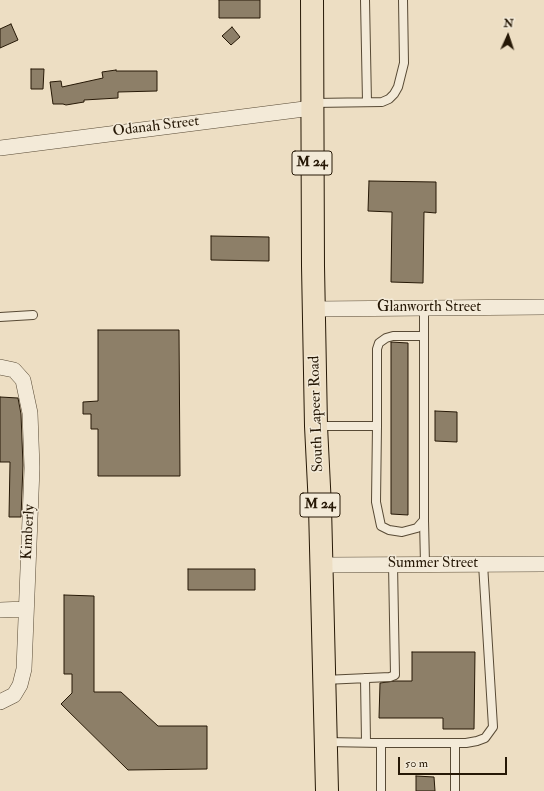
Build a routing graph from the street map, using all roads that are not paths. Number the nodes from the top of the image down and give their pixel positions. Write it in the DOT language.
graph roads {
  1 [pos="312,0"];
  2 [pos="365,0"];
  3 [pos="403,0"];
  4 [pos="367,102"];
  5 [pos="312,105"];
  6 [pos="0,148"];
  7 [pos="544,307"];
  8 [pos="424,308"];
  9 [pos="314,309"];
  10 [pos="33,315"];
  11 [pos="0,316"];
  12 [pos="424,336"];
  13 [pos="0,367"];
  14 [pos="316,426"];
  15 [pos="377,426"];
  16 [pos="424,520"];
  17 [pos="393,564"];
  18 [pos="425,564"];
  19 [pos="483,564"];
  20 [pos="544,564"];
  21 [pos="321,565"];
  22 [pos="26,609"];
  23 [pos="0,610"];
  24 [pos="364,678"];
  25 [pos="323,680"];
  26 [pos="0,702"];
  27 [pos="326,742"];
  28 [pos="366,742"];
  29 [pos="381,743"];
  30 [pos="455,743"];
  31 [pos="327,791"];
  32 [pos="381,791"];
  33 [pos="455,791"];
  1 -- 5 [label="main road, M 24"];
  2 -- 4 [label="lane"];
  3 -- 4 [label="lane"];
  4 -- 5 [label="lane"];
  5 -- 6 [label="street, Odanah Street"];
  5 -- 9 [label="main road, South Lapeer Road / M 24"];
  7 -- 8 [label="street, Glanworth Street"];
  8 -- 9 [label="street, Glanworth Street"];
  8 -- 12 [label="lane"];
  9 -- 14 [label="main road, South Lapeer Road / M 24"];
  10 -- 11 [label="lane"];
  12 -- 15 [label="lane"];
  12 -- 16 [label="lane"];
  13 -- 22 [label="street, Kimberly"];
  14 -- 15 [label="lane"];
  14 -- 21 [label="main road, South Lapeer Road / M 24"];
  15 -- 16 [label="lane"];
  16 -- 18 [label="lane"];
  17 -- 18 [label="street, Summer Street"];
  17 -- 21 [label="street, Summer Street"];
  17 -- 24 [label="lane"];
  18 -- 19 [label="street, Summer Street"];
  19 -- 20 [label="street, Summer Street"];
  19 -- 30 [label="lane"];
  21 -- 25 [label="main road, South Lapeer Road / M 24"];
  22 -- 23 [label="street"];
  22 -- 26 [label="street, Kimberly"];
  24 -- 25 [label="lane"];
  24 -- 28 [label="lane"];
  25 -- 27 [label="main road, South Lapeer Road / M 24"];
  27 -- 28 [label="lane"];
  27 -- 31 [label="main road, South Lapeer Road / M 24"];
  28 -- 29 [label="lane"];
  29 -- 30 [label="lane"];
  29 -- 32 [label="lane"];
  30 -- 33 [label="lane"];
}
